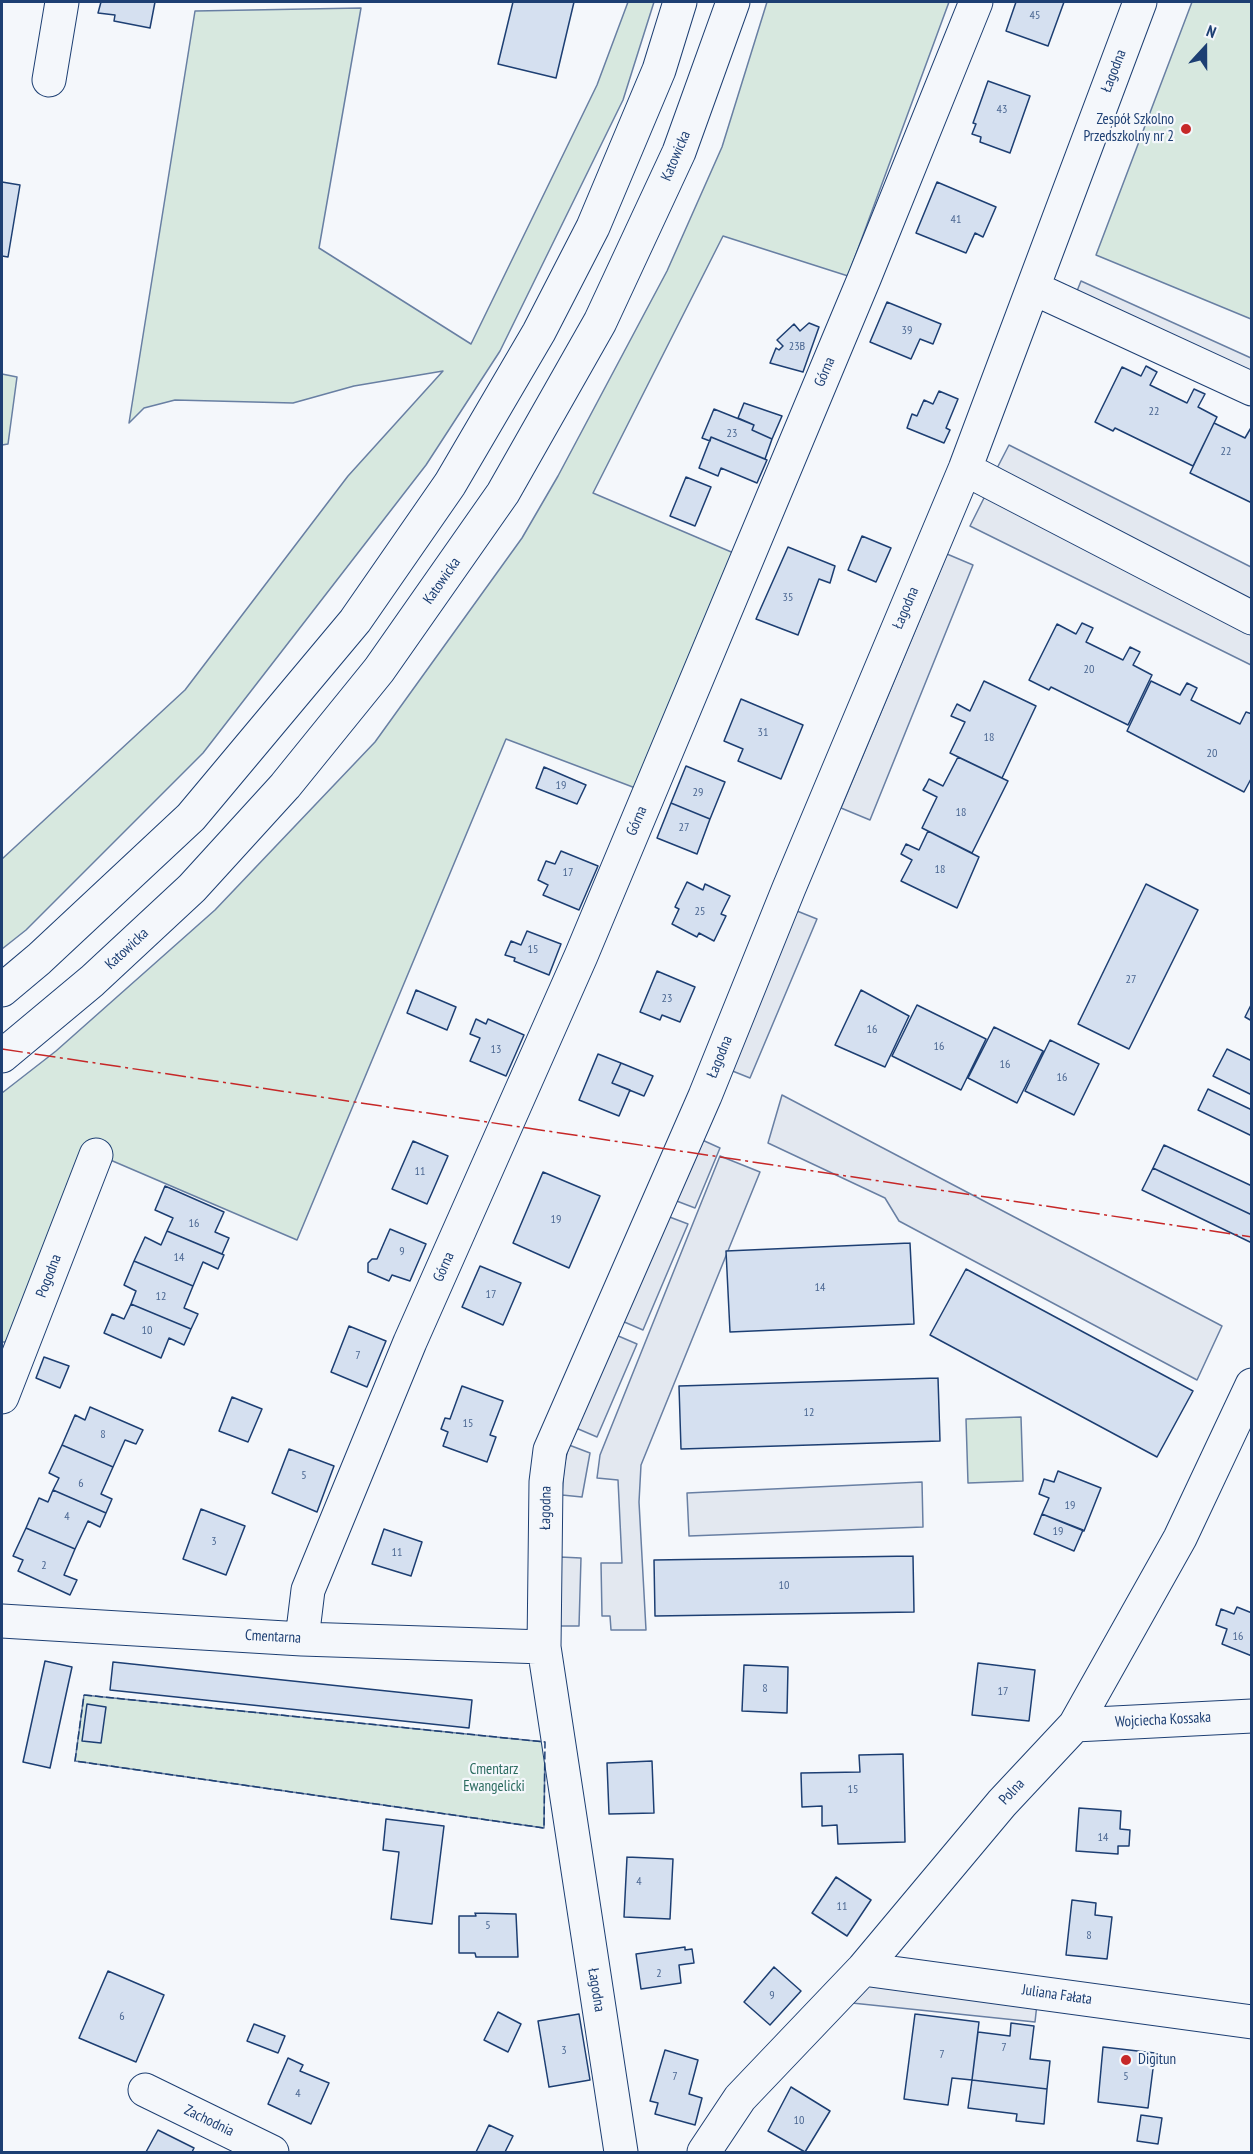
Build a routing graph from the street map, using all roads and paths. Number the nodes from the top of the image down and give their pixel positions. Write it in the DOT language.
graph roads {
  1 [pos="62,2"];
  2 [pos="680,2"];
  3 [pos="733,2"];
  4 [pos="976,2"];
  5 [pos="1140,2"];
  6 [pos="49,80"];
  7 [pos="1033,288"];
  8 [pos="1251,389"];
  9 [pos="965,469"];
  10 [pos="1251,618"];
  11 [pos="2,990"];
  12 [pos="2,1056"];
  13 [pos="96,1155"];
  14 [pos="1251,1385"];
  15 [pos="2,1397"];
  16 [pos="2,1621"];
  17 [pos="302,1639"];
  18 [pos="544,1647"];
  19 [pos="1251,1716"];
  20 [pos="1075,1725"];
  21 [pos="863,1969"];
  22 [pos="1251,2022"];
  23 [pos="146,2090"];
  24 [pos="272,2152"];
  25 [pos="621,2152"];
  26 [pos="704,2152"];
  1 -- 6 [label="street"];
  2 -- 11 [label="street"];
  3 -- 12 [label="street, Katowicka"];
  4 -- 17 [label="street, Górna"];
  5 -- 7 [label="street, Łagodna"];
  7 -- 8 [label="street"];
  7 -- 9 [label="street, Łagodna"];
  9 -- 10 [label="street"];
  9 -- 18 [label="street, Łagodna"];
  13 -- 15 [label="street, Pogodna"];
  14 -- 20 [label="street, Polna"];
  16 -- 17 [label="street, Cmentarna"];
  17 -- 18 [label="street, Cmentarna"];
  18 -- 25 [label="street, Łagodna"];
  19 -- 20 [label="street, Wojciecha Kossaka"];
  20 -- 21 [label="street, Polna"];
  21 -- 22 [label="street, Juliana Fałata"];
  21 -- 26 [label="street, Polna"];
  23 -- 24 [label="street, Zachodnia"];
}
